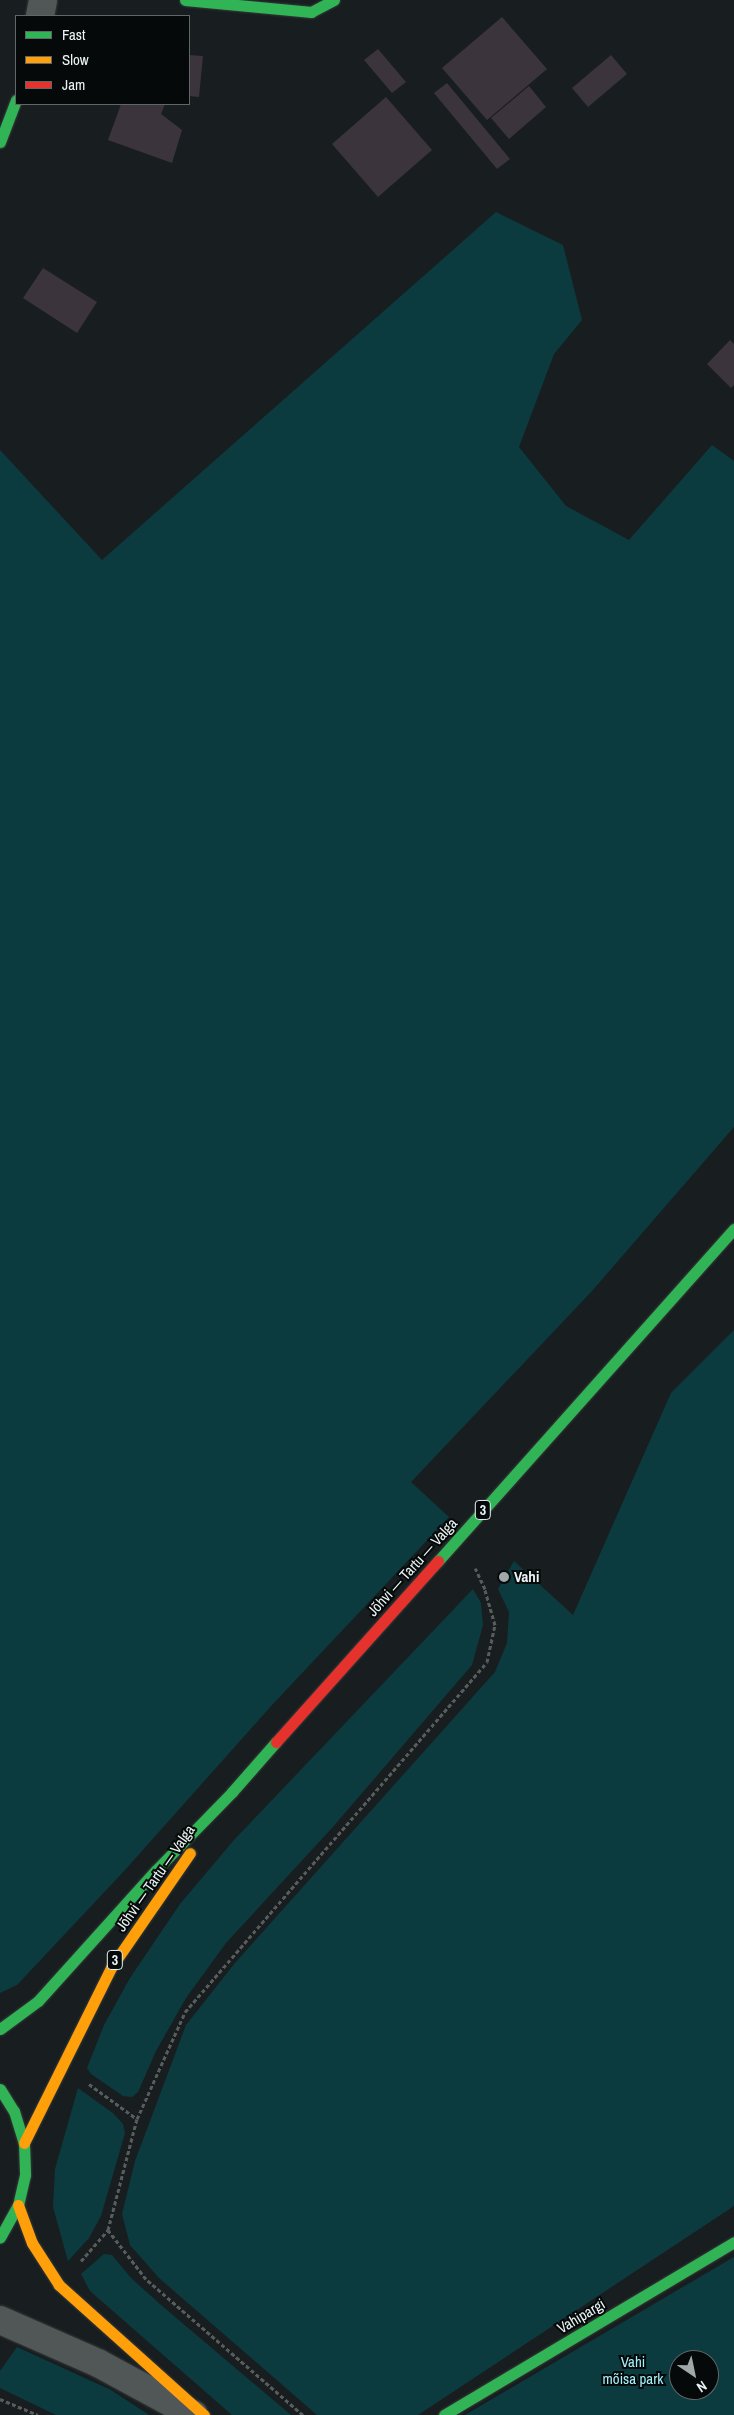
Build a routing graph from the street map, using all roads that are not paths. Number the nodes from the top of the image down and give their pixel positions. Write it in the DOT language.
graph roads {
  1 [pos="43,0"];
  2 [pos="185,0"];
  3 [pos="334,0"];
  4 [pos="40,15"];
  5 [pos="15,103"];
  6 [pos="0,142"];
  7 [pos="734,1229"];
  8 [pos="232,1792"];
  9 [pos="0,2029"];
  10 [pos="0,2089"];
  11 [pos="24,2143"];
  12 [pos="18,2205"];
  13 [pos="0,2237"];
  14 [pos="734,2242"];
  15 [pos="0,2320"];
  16 [pos="194,2415"];
  17 [pos="204,2415"];
  18 [pos="444,2415"];
  1 -- 4 [label="street"];
  2 -- 3 [label="main road"];
  5 -- 6 [label="main road"];
  7 -- 8 [label="main road, Jõhvi — Tartu — Valga / 3"];
  8 -- 9 [label="main road, Jõhvi — Tartu — Valga / 3"];
  8 -- 11 [label="main road, Jõhvi — Tartu — Valga / 3"];
  10 -- 11 [label="main road, Jõhvi — Tartu — Valga / 3"];
  11 -- 12 [label="main road, Jõhvi — Tartu — Valga / 3"];
  12 -- 13 [label="main road, Jõhvi — Tartu — Valga / 3"];
  12 -- 17 [label="main road"];
  14 -- 18 [label="main road, Vahipargi"];
  15 -- 16 [label="street"];
}
